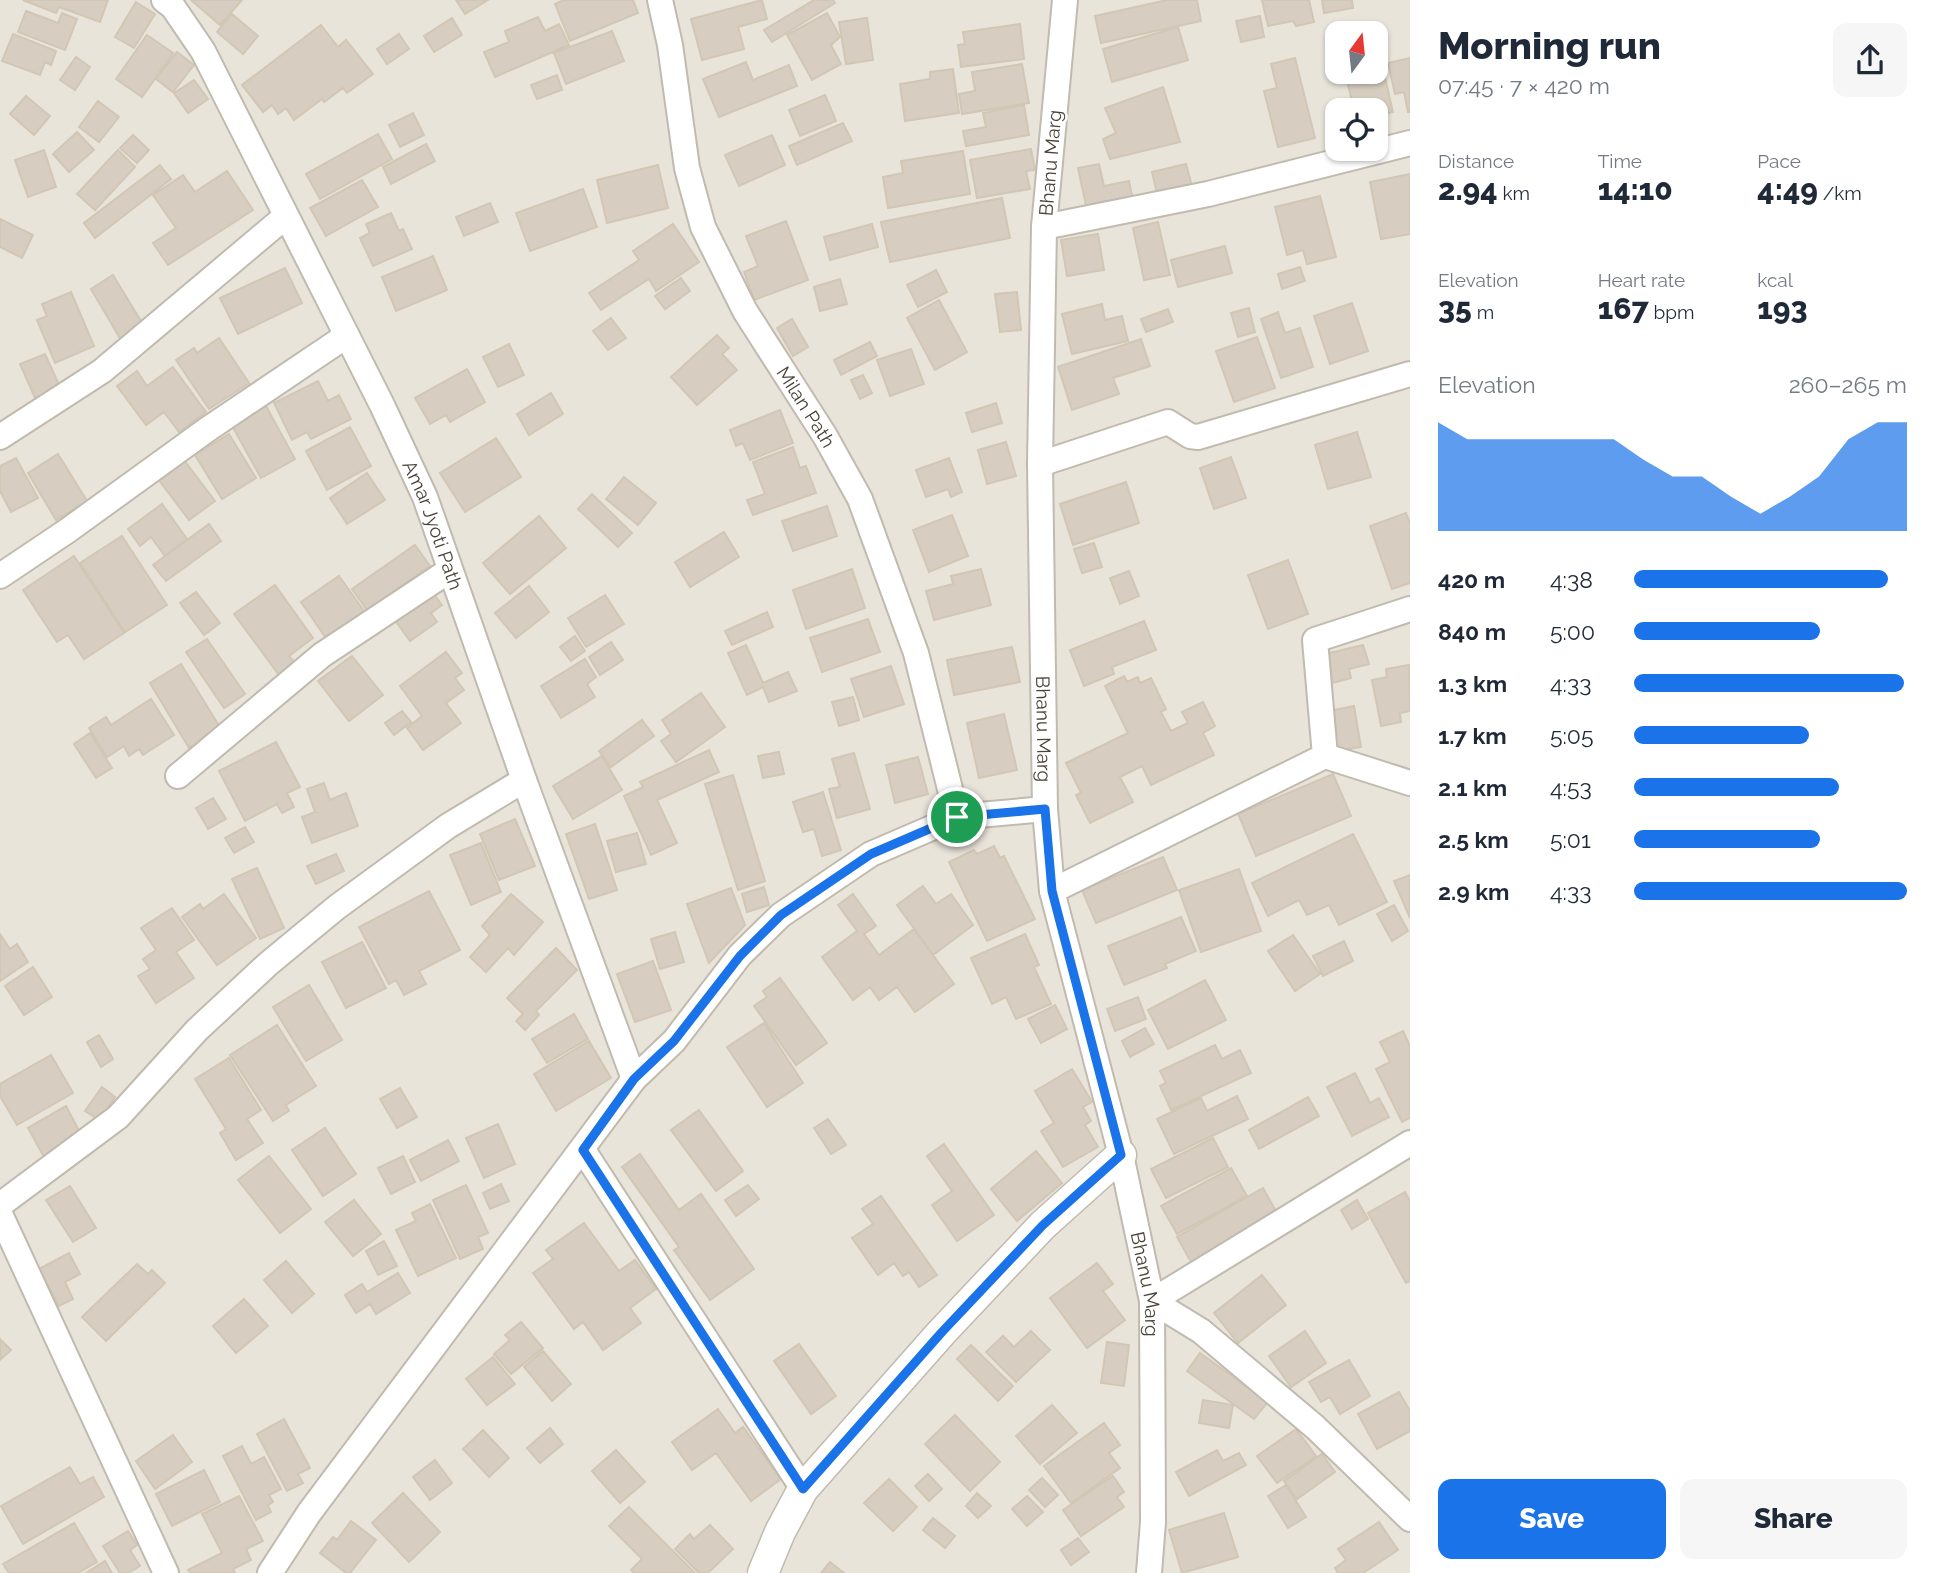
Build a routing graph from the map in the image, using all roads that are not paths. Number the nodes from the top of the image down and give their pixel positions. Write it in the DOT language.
graph roads {
  1 [pos="164,0"];
  2 [pos="660,0"];
  3 [pos="1065,0"];
  4 [pos="1410,143"];
  5 [pos="286,216"];
  6 [pos="1044,227"];
  7 [pos="346,336"];
  8 [pos="1410,374"];
  9 [pos="0,437"];
  10 [pos="1040,464"];
  11 [pos="450,570"];
  12 [pos="0,576"];
  13 [pos="1410,609"];
  14 [pos="1325,756"];
  15 [pos="178,776"];
  16 [pos="524,780"];
  17 [pos="1410,783"];
  18 [pos="1045,809"];
  19 [pos="957,817"];
  20 [pos="1052,891"];
  21 [pos="634,1079"];
  22 [pos="1410,1143"];
  23 [pos="583,1150"];
  24 [pos="1121,1155"];
  25 [pos="0,1205"];
  26 [pos="0,1214"];
  27 [pos="1152,1301"];
  28 [pos="803,1489"];
  29 [pos="1410,1518"];
  30 [pos="166,1573"];
  31 [pos="270,1573"];
  32 [pos="763,1573"];
  33 [pos="1149,1573"];
  1 -- 5 [label="street, Amar Jyoti Path"];
  2 -- 19 [label="street, Milan Path"];
  3 -- 6 [label="street, Bhanu Marg"];
  4 -- 6 [label="street"];
  5 -- 7 [label="street, Amar Jyoti Path"];
  5 -- 9 [label="street"];
  6 -- 10 [label="street, Bhanu Marg"];
  7 -- 11 [label="street, Amar Jyoti Path"];
  7 -- 12 [label="street"];
  8 -- 10 [label="street"];
  10 -- 18 [label="street, Bhanu Marg"];
  11 -- 15 [label="street"];
  11 -- 16 [label="street, Amar Jyoti Path"];
  13 -- 14 [label="street"];
  14 -- 17 [label="street"];
  14 -- 20 [label="street"];
  16 -- 21 [label="street, Amar Jyoti Path"];
  16 -- 25 [label="street"];
  18 -- 19 [label="street"];
  18 -- 20 [label="street, Bhanu Marg"];
  19 -- 21 [label="street"];
  20 -- 24 [label="street, Bhanu Marg"];
  21 -- 23 [label="street"];
  22 -- 27 [label="street"];
  23 -- 28 [label="street"];
  23 -- 31 [label="street"];
  24 -- 27 [label="street, Bhanu Marg"];
  24 -- 28 [label="street"];
  26 -- 30 [label="street"];
  27 -- 29 [label="street"];
  27 -- 33 [label="street, Bhanu Marg"];
  28 -- 32 [label="street"];
}
